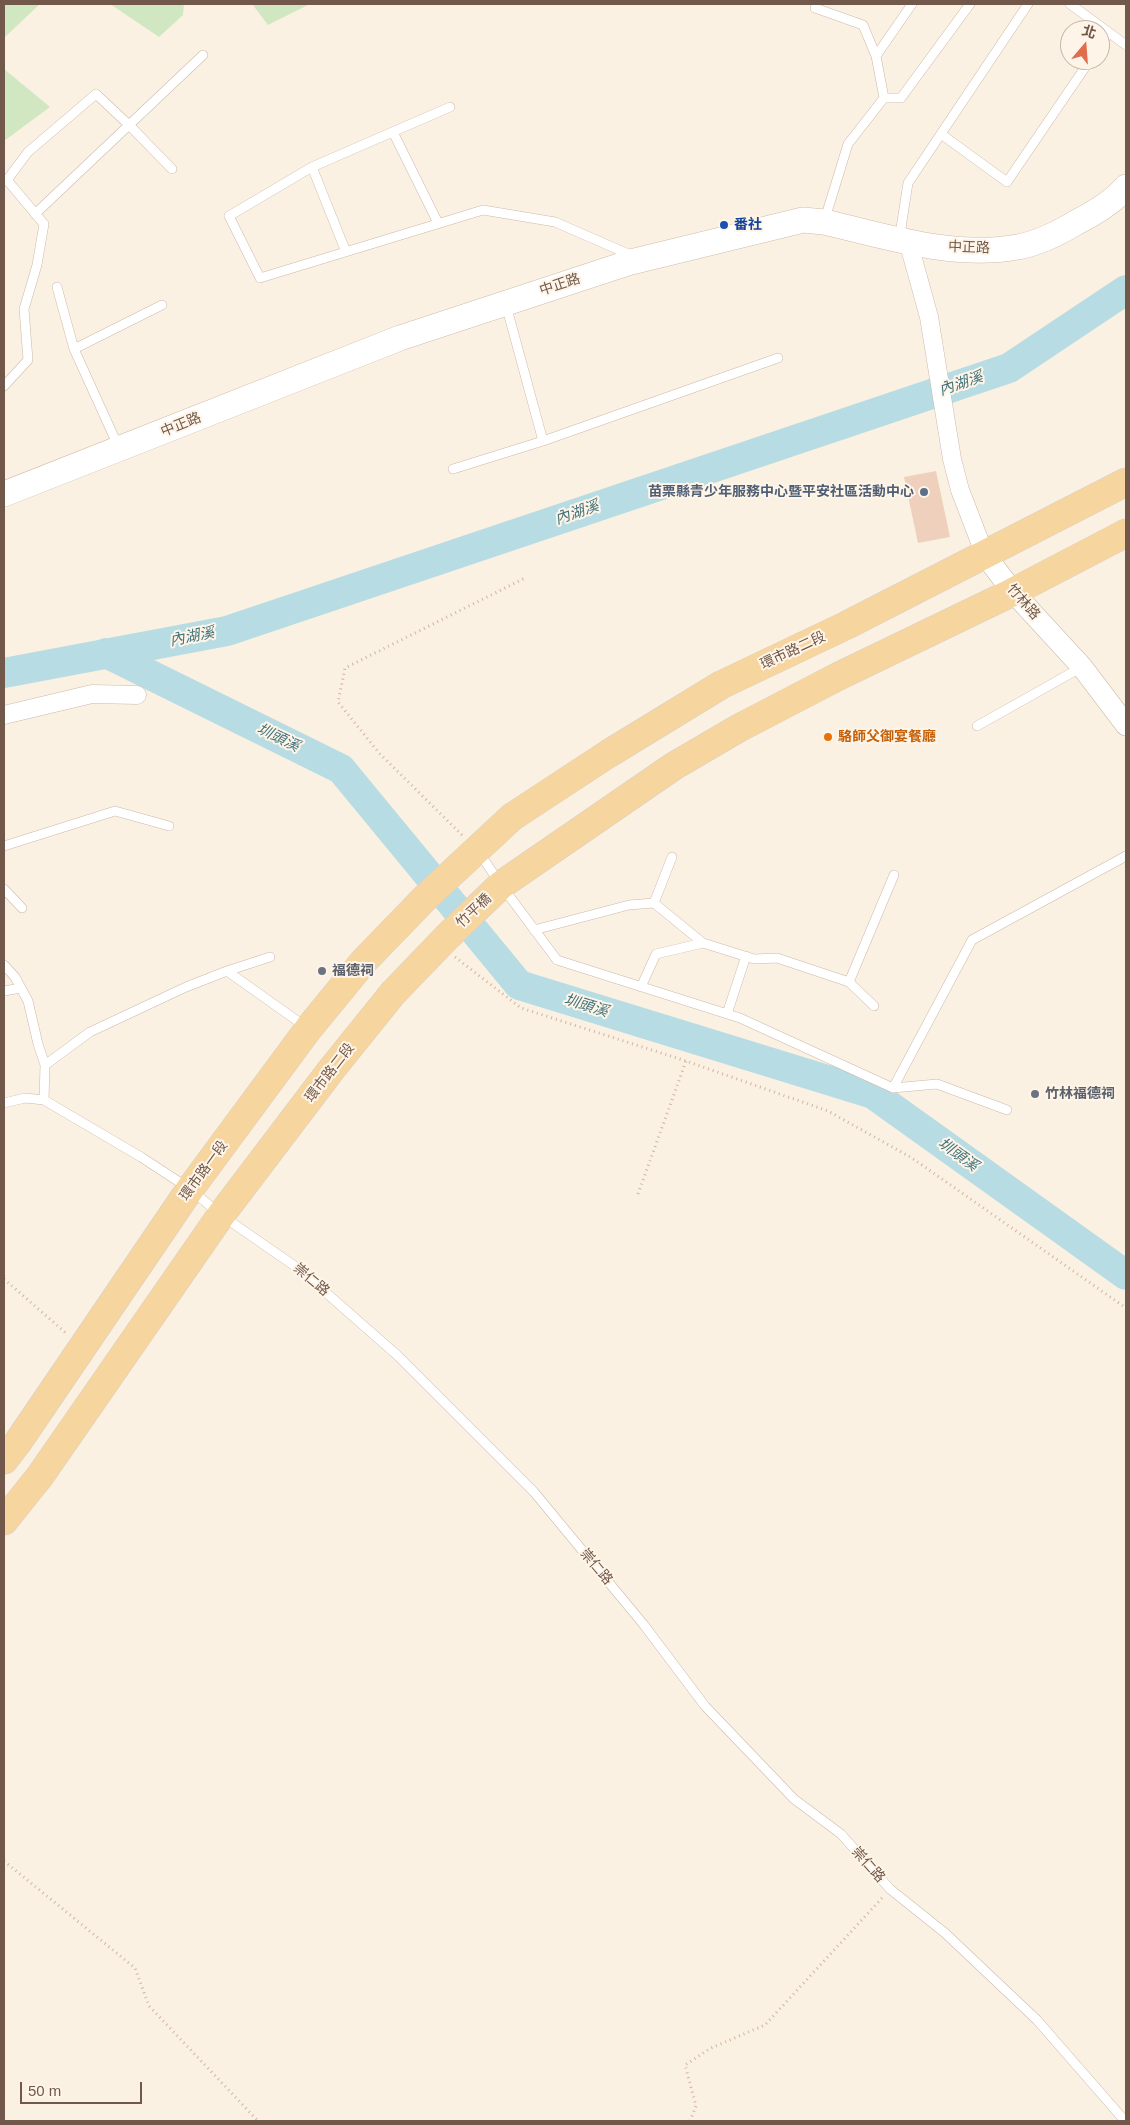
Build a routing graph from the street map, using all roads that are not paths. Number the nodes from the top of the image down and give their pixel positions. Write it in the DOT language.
graph roads {
  1 [pos="912,4"];
  2 [pos="970,4"];
  3 [pos="1028,4"];
  4 [pos="1070,4"];
  5 [pos="815,8"];
  6 [pos="1090,20"];
  7 [pos="1110,35"];
  8 [pos="1126,45"];
  9 [pos="203,55"];
  10 [pos="876,56"];
  11 [pos="1083,70"];
  12 [pos="884,98"];
  13 [pos="450,107"];
  14 [pos="129,125"];
  15 [pos="393,132"];
  16 [pos="940,134"];
  17 [pos="312,167"];
  18 [pos="172,169"];
  19 [pos="5,181"];
  20 [pos="1126,187"];
  21 [pos="35,214"];
  22 [pos="824,222"];
  23 [pos="438,223"];
  24 [pos="908,242"];
  25 [pos="346,252"];
  26 [pos="642,260"];
  27 [pos="57,287"];
  28 [pos="506,302"];
  29 [pos="162,305"];
  30 [pos="74,349"];
  31 [pos="778,358"];
  32 [pos="4,386"];
  33 [pos="543,441"];
  34 [pos="120,450"];
  35 [pos="453,469"];
  36 [pos="1126,482"];
  37 [pos="4,494"];
  38 [pos="1126,533"];
  39 [pos="986,555"];
  40 [pos="1013,592"];
  41 [pos="1082,667"];
  42 [pos="137,695"];
  43 [pos="4,715"];
  44 [pos="1126,725"];
  45 [pos="977,726"];
  46 [pos="169,826"];
  47 [pos="4,846"];
  48 [pos="476,849"];
  49 [pos="1126,856"];
  50 [pos="672,857"];
  51 [pos="894,875"];
  52 [pos="501,885"];
  53 [pos="4,889"];
  54 [pos="654,903"];
  55 [pos="22,908"];
  56 [pos="534,930"];
  57 [pos="443,940"];
  58 [pos="703,943"];
  59 [pos="746,956"];
  60 [pos="270,957"];
  61 [pos="4,965"];
  62 [pos="227,971"];
  63 [pos="849,982"];
  64 [pos="641,987"];
  65 [pos="21,988"];
  66 [pos="4,991"];
  67 [pos="874,1006"];
  68 [pos="727,1014"];
  69 [pos="309,1028"];
  70 [pos="45,1065"];
  71 [pos="893,1088"];
  72 [pos="44,1100"];
  73 [pos="4,1103"];
  74 [pos="1007,1110"];
  75 [pos="190,1189"];
  76 [pos="221,1215"];
  77 [pos="4,1460"];
  78 [pos="4,1521"];
  79 [pos="1125,2121"];
  1 -- 10 [label="lane"];
  2 -- 12 [label="lane"];
  3 -- 16 [label="lane"];
  4 -- 6 [label="lane"];
  5 -- 10 [label="lane"];
  7 -- 8 [label="lane"];
  9 -- 14 [label="lane"];
  10 -- 12 [label="lane"];
  11 -- 16 [label="lane"];
  12 -- 22 [label="lane"];
  13 -- 15 [label="lane"];
  14 -- 18 [label="lane"];
  14 -- 19 [label="lane"];
  14 -- 21 [label="lane"];
  15 -- 17 [label="lane"];
  15 -- 23 [label="lane"];
  16 -- 24 [label="lane"];
  17 -- 25 [label="lane"];
  17 -- 25 [label="lane"];
  19 -- 21 [label="lane"];
  20 -- 24 [label="main road, 中正路"];
  21 -- 32 [label="lane"];
  22 -- 24 [label="main road, 中正路"];
  22 -- 26 [label="main road, 中正路"];
  23 -- 25 [label="lane"];
  23 -- 26 [label="lane"];
  24 -- 39 [label="street, 竹林路"];
  26 -- 28 [label="main road, 中正路"];
  27 -- 30 [label="lane"];
  28 -- 33 [label="lane"];
  28 -- 34 [label="main road, 中正路"];
  29 -- 30 [label="lane"];
  30 -- 34 [label="lane"];
  31 -- 33 [label="lane"];
  33 -- 35 [label="lane"];
  34 -- 37 [label="main road, 中正路"];
  36 -- 39 [label="main road, 環市路二段"];
  38 -- 40 [label="main road"];
  39 -- 40 [label="street, 竹林路"];
  39 -- 48 [label="main road, 環市路二段"];
  40 -- 41 [label="street, 竹林路"];
  40 -- 52 [label="main road"];
  41 -- 44 [label="street, 竹林路"];
  41 -- 45 [label="lane"];
  42 -- 43 [label="street"];
  46 -- 47 [label="lane"];
  48 -- 52 [label="lane"];
  48 -- 69 [label="main road, 環市路一段"];
  49 -- 71 [label="lane"];
  50 -- 54 [label="lane"];
  51 -- 63 [label="lane"];
  52 -- 56 [label="lane"];
  52 -- 57 [label="main road, 竹平橋"];
  53 -- 55 [label="lane"];
  54 -- 56 [label="lane"];
  54 -- 58 [label="lane"];
  56 -- 64 [label="lane"];
  57 -- 76 [label="main road, 環市路二段"];
  58 -- 59 [label="lane"];
  58 -- 64 [label="lane"];
  59 -- 63 [label="lane"];
  59 -- 68 [label="lane"];
  60 -- 62 [label="lane"];
  61 -- 65 [label="lane"];
  62 -- 69 [label="lane"];
  62 -- 70 [label="lane"];
  63 -- 67 [label="lane"];
  64 -- 68 [label="lane"];
  65 -- 66 [label="lane"];
  65 -- 70 [label="lane"];
  68 -- 71 [label="lane"];
  69 -- 75 [label="main road, 環市路一段"];
  70 -- 72 [label="lane"];
  71 -- 74 [label="lane"];
  72 -- 73 [label="lane, 崇仁路"];
  72 -- 75 [label="lane, 崇仁路"];
  75 -- 76 [label="lane, 崇仁路"];
  75 -- 77 [label="main road, 環市路一段"];
  76 -- 78 [label="main road"];
  76 -- 79 [label="lane, 崇仁路"];
}
